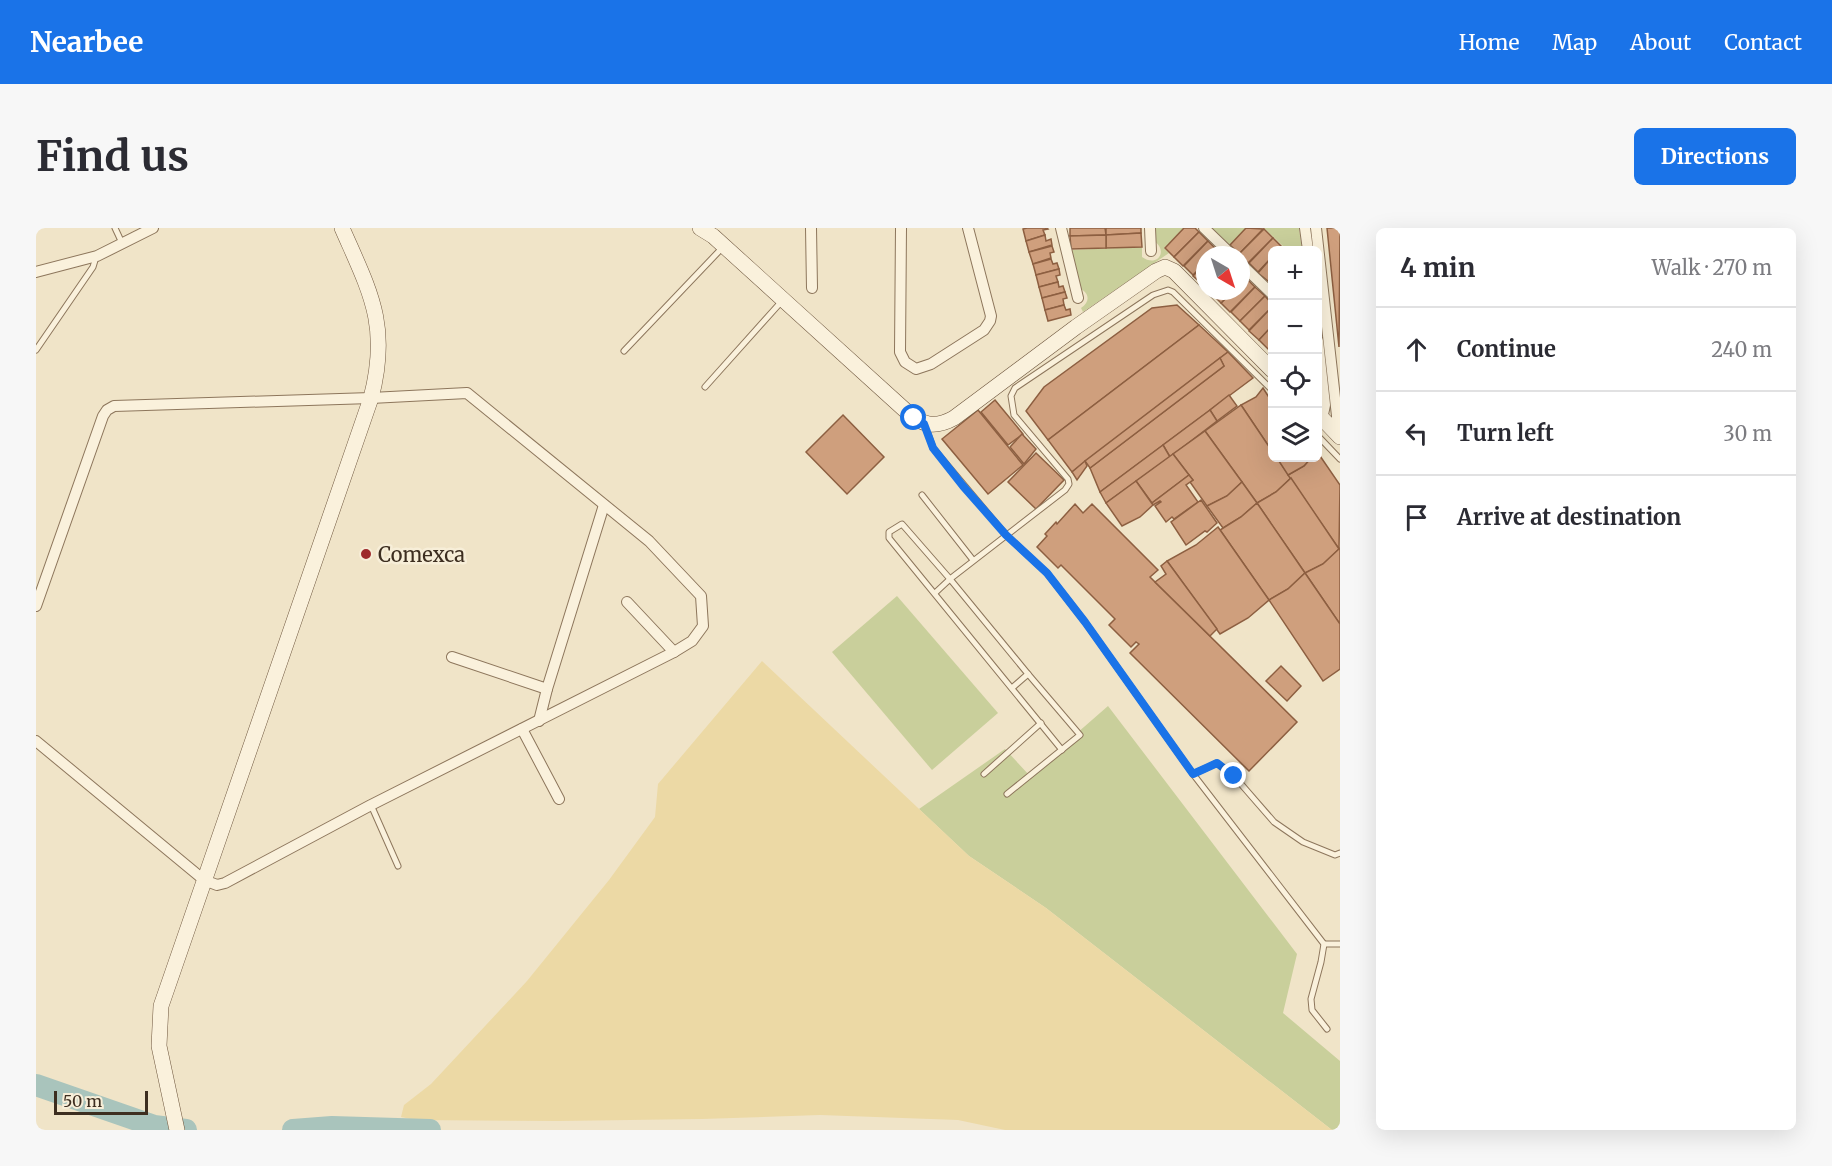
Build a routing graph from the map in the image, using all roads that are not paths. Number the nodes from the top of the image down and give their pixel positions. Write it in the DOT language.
graph roads {
  1 [pos="115,228"];
  2 [pos="153,228"];
  3 [pos="342,228"];
  4 [pos="700,228"];
  5 [pos="811,228"];
  6 [pos="901,228"];
  7 [pos="968,228"];
  8 [pos="1062,228"];
  9 [pos="1150,228"];
  10 [pos="1204,228"];
  11 [pos="1305,228"];
  12 [pos="1316,228"];
  13 [pos="122,243"];
  14 [pos="724,246"];
  15 [pos="1223,246"];
  16 [pos="1307,246"];
  17 [pos="1151,251"];
  18 [pos="96,256"];
  19 [pos="36,272"];
  20 [pos="1250,273"];
  21 [pos="812,288"];
  22 [pos="1268,290"];
  23 [pos="1078,298"];
  24 [pos="783,300"];
  25 [pos="36,350"];
  26 [pos="624,351"];
  27 [pos="1319,354"];
  28 [pos="1268,366"];
  29 [pos="1268,386"];
  30 [pos="705,387"];
  31 [pos="371,398"];
  32 [pos="1322,410"];
  33 [pos="1322,418"];
  34 [pos="924,424"];
  35 [pos="1337,433"];
  36 [pos="1322,441"];
  37 [pos="1340,459"];
  38 [pos="922,495"];
  39 [pos="604,505"];
  40 [pos="1006,535"];
  41 [pos="973,560"];
  42 [pos="950,579"];
  43 [pos="935,592"];
  44 [pos="627,602"];
  45 [pos="36,606"];
  46 [pos="674,652"];
  47 [pos="452,657"];
  48 [pos="1028,674"];
  49 [pos="1012,688"];
  50 [pos="547,689"];
  51 [pos="539,721"];
  52 [pos="1041,723"];
  53 [pos="522,729"];
  54 [pos="36,741"];
  55 [pos="1062,750"];
  56 [pos="984,774"];
  57 [pos="1193,774"];
  58 [pos="1007,794"];
  59 [pos="559,799"];
  60 [pos="371,805"];
  61 [pos="1340,853"];
  62 [pos="398,866"];
  63 [pos="204,880"];
  64 [pos="1324,944"];
  65 [pos="1340,945"];
  66 [pos="1328,1029"];
  67 [pos="177,1130"];
  1 -- 13 [label="lane"];
  2 -- 13 [label="street"];
  3 -- 31 [label="main road"];
  4 -- 14 [label="main road"];
  5 -- 21 [label="street"];
  6 -- 7 [label="street"];
  8 -- 23 [label="street"];
  9 -- 17 [label="street"];
  10 -- 15 [label="street"];
  11 -- 16 [label="street"];
  12 -- 35 [label="street"];
  13 -- 18 [label="street"];
  14 -- 24 [label="main road"];
  14 -- 26 [label="lane"];
  18 -- 19 [label="street"];
  18 -- 25 [label="lane"];
  20 -- 22 [label="street"];
  24 -- 30 [label="lane"];
  24 -- 34 [label="main road"];
  27 -- 32 [label="street"];
  28 -- 34 [label="main road"];
  29 -- 40 [label="lane"];
  31 -- 39 [label="street"];
  31 -- 45 [label="street"];
  31 -- 63 [label="main road"];
  33 -- 35 [label="main road"];
  34 -- 40 [label="lane"];
  36 -- 37 [label="lane"];
  38 -- 41 [label="lane"];
  39 -- 46 [label="street"];
  39 -- 50 [label="street"];
  40 -- 41 [label="lane"];
  40 -- 57 [label="lane"];
  41 -- 42 [label="lane"];
  42 -- 43 [label="lane"];
  42 -- 43 [label="lane"];
  42 -- 48 [label="lane"];
  43 -- 49 [label="lane"];
  44 -- 46 [label="street"];
  46 -- 51 [label="street"];
  47 -- 50 [label="street"];
  48 -- 49 [label="lane"];
  48 -- 55 [label="lane"];
  49 -- 52 [label="lane"];
  50 -- 51 [label="street"];
  51 -- 53 [label="street"];
  52 -- 55 [label="lane"];
  52 -- 56 [label="lane"];
  53 -- 59 [label="street"];
  53 -- 60 [label="street"];
  54 -- 63 [label="street"];
  55 -- 58 [label="lane"];
  57 -- 61 [label="lane"];
  57 -- 64 [label="lane"];
  60 -- 62 [label="lane"];
  60 -- 63 [label="street"];
  63 -- 67 [label="main road"];
  64 -- 65 [label="lane"];
  64 -- 66 [label="lane"];
}
